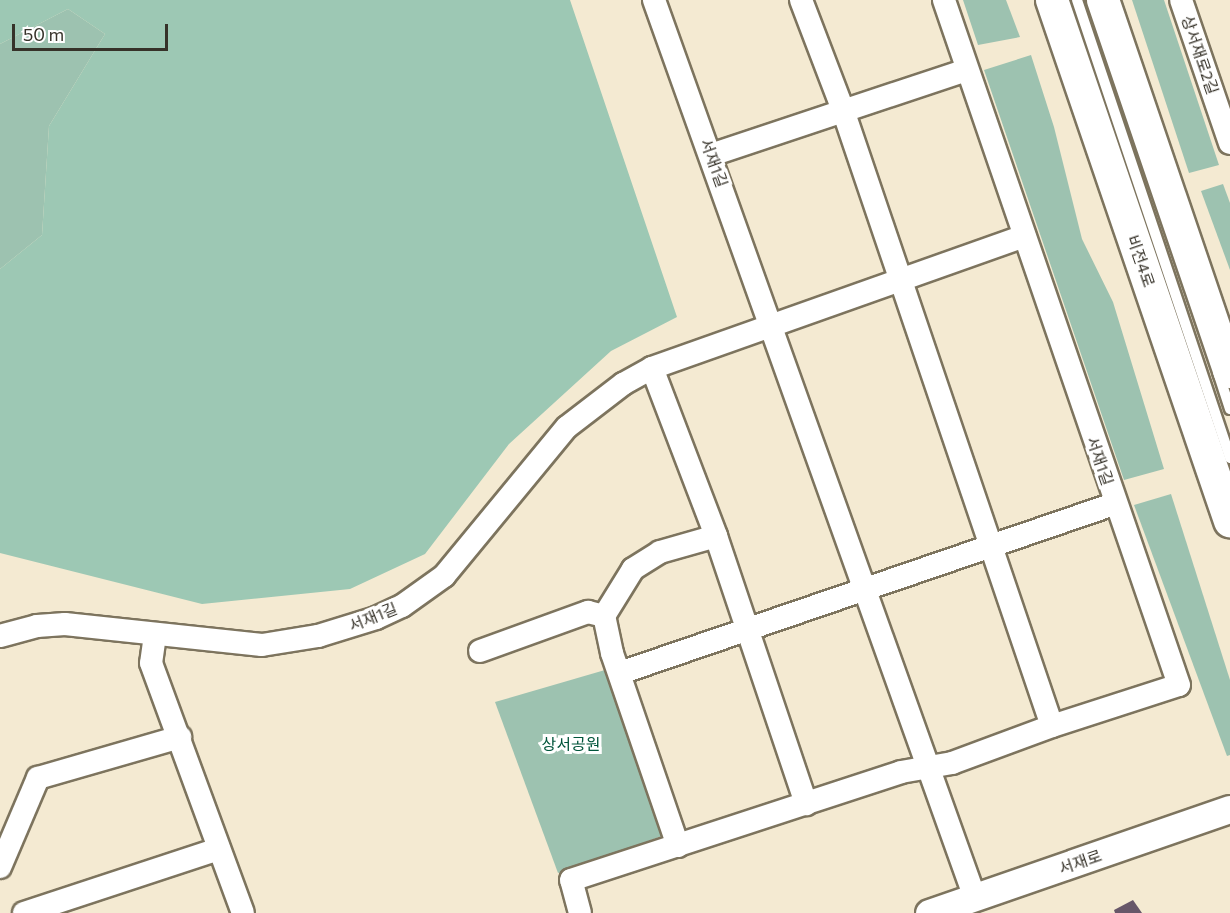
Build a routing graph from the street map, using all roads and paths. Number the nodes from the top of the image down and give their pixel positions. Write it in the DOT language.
graph roads {
  1 [pos="654,0"];
  2 [pos="801,0"];
  3 [pos="944,0"];
  4 [pos="1052,0"];
  5 [pos="1077,0"];
  6 [pos="1091,0"];
  7 [pos="1103,0"];
  8 [pos="1181,0"];
  9 [pos="966,70"];
  10 [pos="843,110"];
  11 [pos="1230,143"];
  12 [pos="711,155"];
  13 [pos="1024,236"];
  14 [pos="899,279"];
  15 [pos="772,326"];
  16 [pos="652,368"];
  17 [pos="1230,372"];
  18 [pos="1230,409"];
  19 [pos="1230,458"];
  20 [pos="1114,504"];
  21 [pos="1230,521"];
  22 [pos="716,536"];
  23 [pos="990,546"];
  24 [pos="867,591"];
  25 [pos="604,616"];
  26 [pos="748,631"];
  27 [pos="0,636"];
  28 [pos="155,636"];
  29 [pos="480,651"];
  30 [pos="620,674"];
  31 [pos="1052,726"];
  32 [pos="180,737"];
  33 [pos="928,768"];
  34 [pos="806,804"];
  35 [pos="1230,809"];
  36 [pos="678,846"];
  37 [pos="219,849"];
  38 [pos="0,867"];
  39 [pos="975,898"];
  40 [pos="24,913"];
  41 [pos="243,913"];
  42 [pos="579,913"];
  43 [pos="929,913"];
  1 -- 12 [label="street, 서재1길"];
  2 -- 10 [label="street"];
  3 -- 9 [label="street, 서재1길"];
  4 -- 21 [label="main road, 비전4로"];
  5 -- 19 [label="lane"];
  6 -- 18 [label="lane"];
  7 -- 17 [label="main road"];
  8 -- 11 [label="street, 상서재로2길"];
  9 -- 10 [label="street"];
  9 -- 13 [label="street, 서재1길"];
  10 -- 12 [label="street"];
  10 -- 14 [label="street"];
  12 -- 15 [label="street, 서재1길"];
  13 -- 14 [label="street, 서재1길"];
  13 -- 20 [label="street, 서재1길"];
  14 -- 15 [label="street, 서재1길"];
  14 -- 23 [label="street"];
  15 -- 16 [label="street, 서재1길"];
  15 -- 24 [label="street, 서재1길"];
  16 -- 22 [label="street"];
  16 -- 28 [label="street, 서재1길"];
  20 -- 23 [label="street"];
  20 -- 31 [label="street, 서재1길"];
  22 -- 25 [label="street"];
  22 -- 26 [label="street"];
  23 -- 24 [label="street"];
  23 -- 31 [label="street"];
  24 -- 26 [label="street"];
  24 -- 33 [label="street, 서재1길"];
  25 -- 29 [label="street"];
  25 -- 30 [label="street"];
  26 -- 30 [label="street"];
  26 -- 34 [label="street"];
  27 -- 28 [label="street, 서재1길"];
  28 -- 32 [label="street"];
  30 -- 36 [label="street"];
  31 -- 33 [label="street"];
  32 -- 37 [label="street"];
  32 -- 38 [label="street"];
  33 -- 34 [label="street"];
  33 -- 39 [label="street, 서재1길"];
  34 -- 36 [label="street"];
  35 -- 39 [label="street, 서재로"];
  36 -- 42 [label="street"];
  37 -- 40 [label="street"];
  37 -- 41 [label="street"];
  39 -- 43 [label="street, 서재로"];
}
